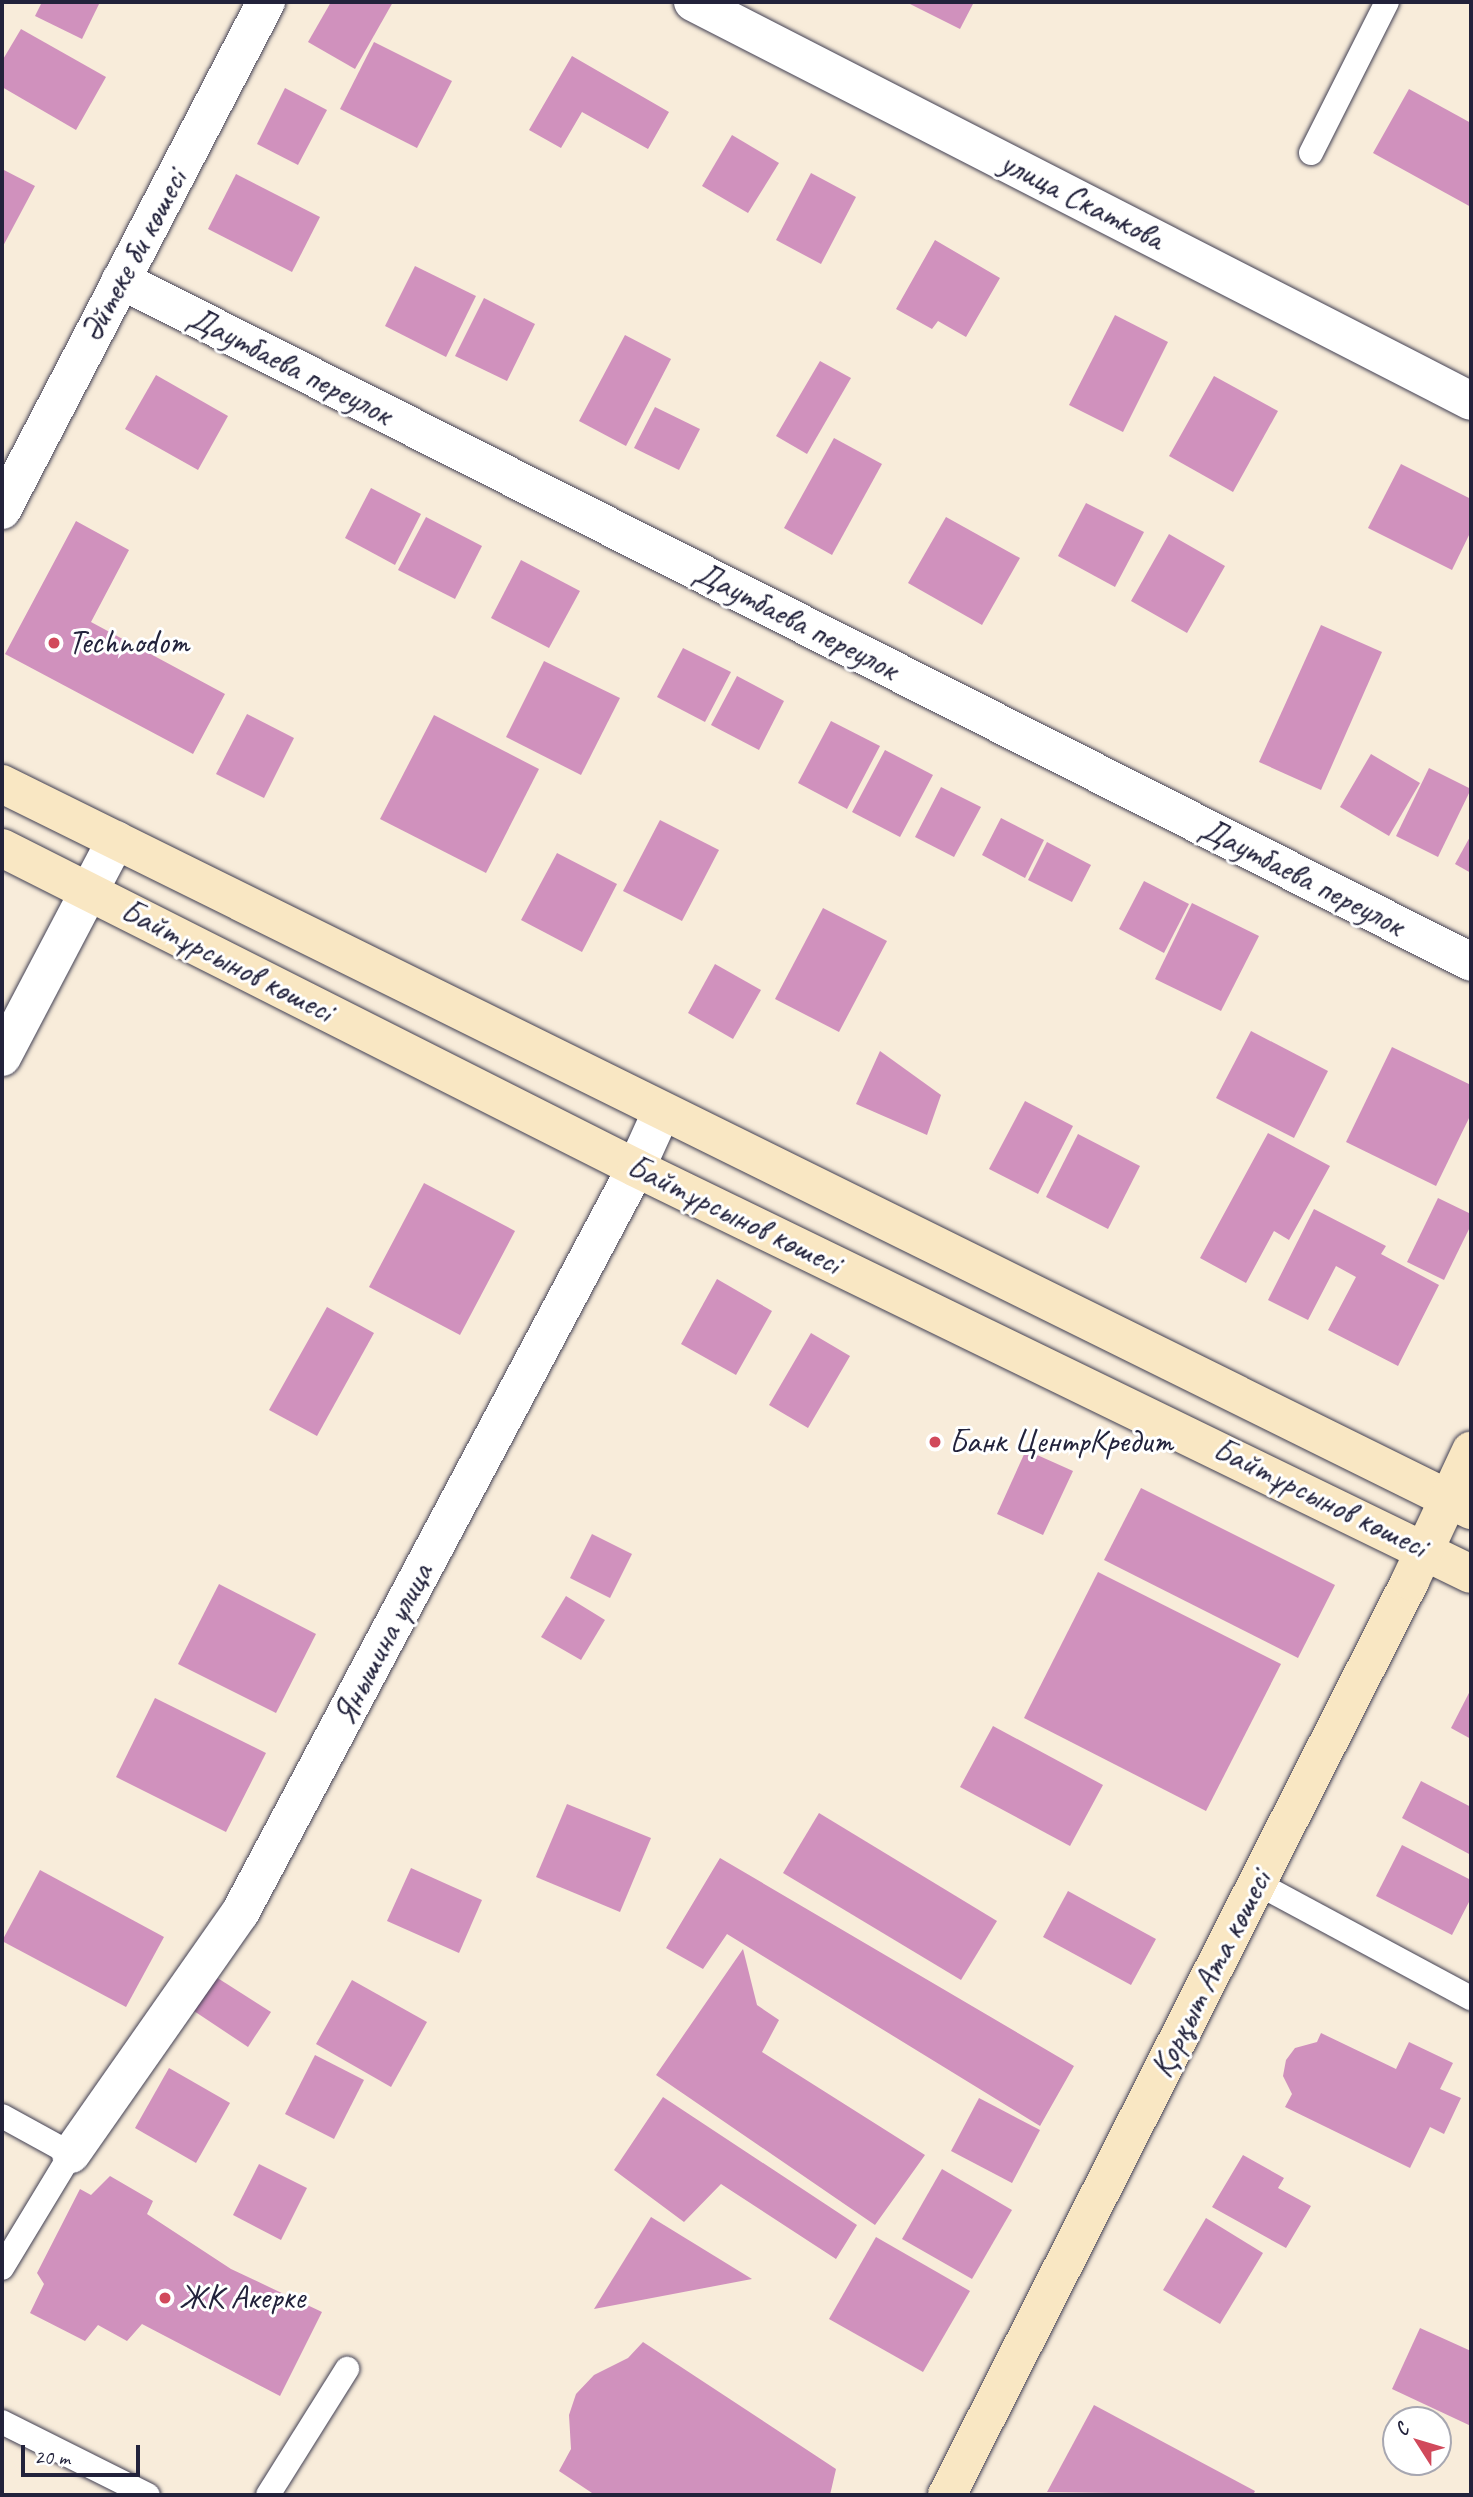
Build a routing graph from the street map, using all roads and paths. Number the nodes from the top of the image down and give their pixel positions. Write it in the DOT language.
graph roads {
  1 [pos="266,2"];
  2 [pos="693,2"];
  3 [pos="1387,2"];
  4 [pos="1311,153"];
  5 [pos="121,280"];
  6 [pos="1471,401"];
  7 [pos="2,510"];
  8 [pos="2,784"];
  9 [pos="116,840"];
  10 [pos="2,848"];
  11 [pos="90,892"];
  12 [pos="1471,962"];
  13 [pos="2,1057"];
  14 [pos="661,1113"];
  15 [pos="636,1168"];
  16 [pos="1471,1451"];
  17 [pos="1459,1504"];
  18 [pos="1426,1549"];
  19 [pos="1471,1574"];
  20 [pos="1257,1883"];
  21 [pos="1471,1998"];
  22 [pos="2,2116"];
  23 [pos="71,2154"];
  24 [pos="2,2268"];
  25 [pos="347,2369"];
  26 [pos="2,2422"];
  27 [pos="148,2495"];
  28 [pos="268,2495"];
  29 [pos="947,2495"];
  1 -- 5 [label="street, Әйтеке би көшесі"];
  2 -- 6 [label="street, улица Скаткова"];
  3 -- 4 [label="lane"];
  5 -- 7 [label="street, Әйтеке би көшесі"];
  5 -- 12 [label="street, Даутбаева переулок"];
  8 -- 9 [label="main road, Байтұрсынов көшесі"];
  9 -- 11 [label="street"];
  9 -- 14 [label="main road, Байтұрсынов көшесі"];
  10 -- 11 [label="main road, Байтұрсынов көшесі"];
  11 -- 13 [label="street"];
  11 -- 15 [label="main road, Байтұрсынов көшесі"];
  14 -- 15 [label="street, Янышина улица"];
  14 -- 17 [label="main road, Байтұрсынов көшесі"];
  15 -- 18 [label="main road, Байтұрсынов көшесі"];
  15 -- 23 [label="street, Янышина улица"];
  16 -- 17 [label="main road, Қорқыт Ата көшесі"];
  17 -- 18 [label="main road, Қорқыт Ата көшесі"];
  18 -- 19 [label="main road, Байтұрсынов көшесі"];
  18 -- 20 [label="main road, Қорқыт Ата көшесі"];
  20 -- 21 [label="lane"];
  20 -- 29 [label="main road, Қорқыт Ата көшесі"];
  22 -- 23 [label="lane"];
  23 -- 24 [label="lane"];
  25 -- 28 [label="lane"];
  26 -- 27 [label="lane"];
}
